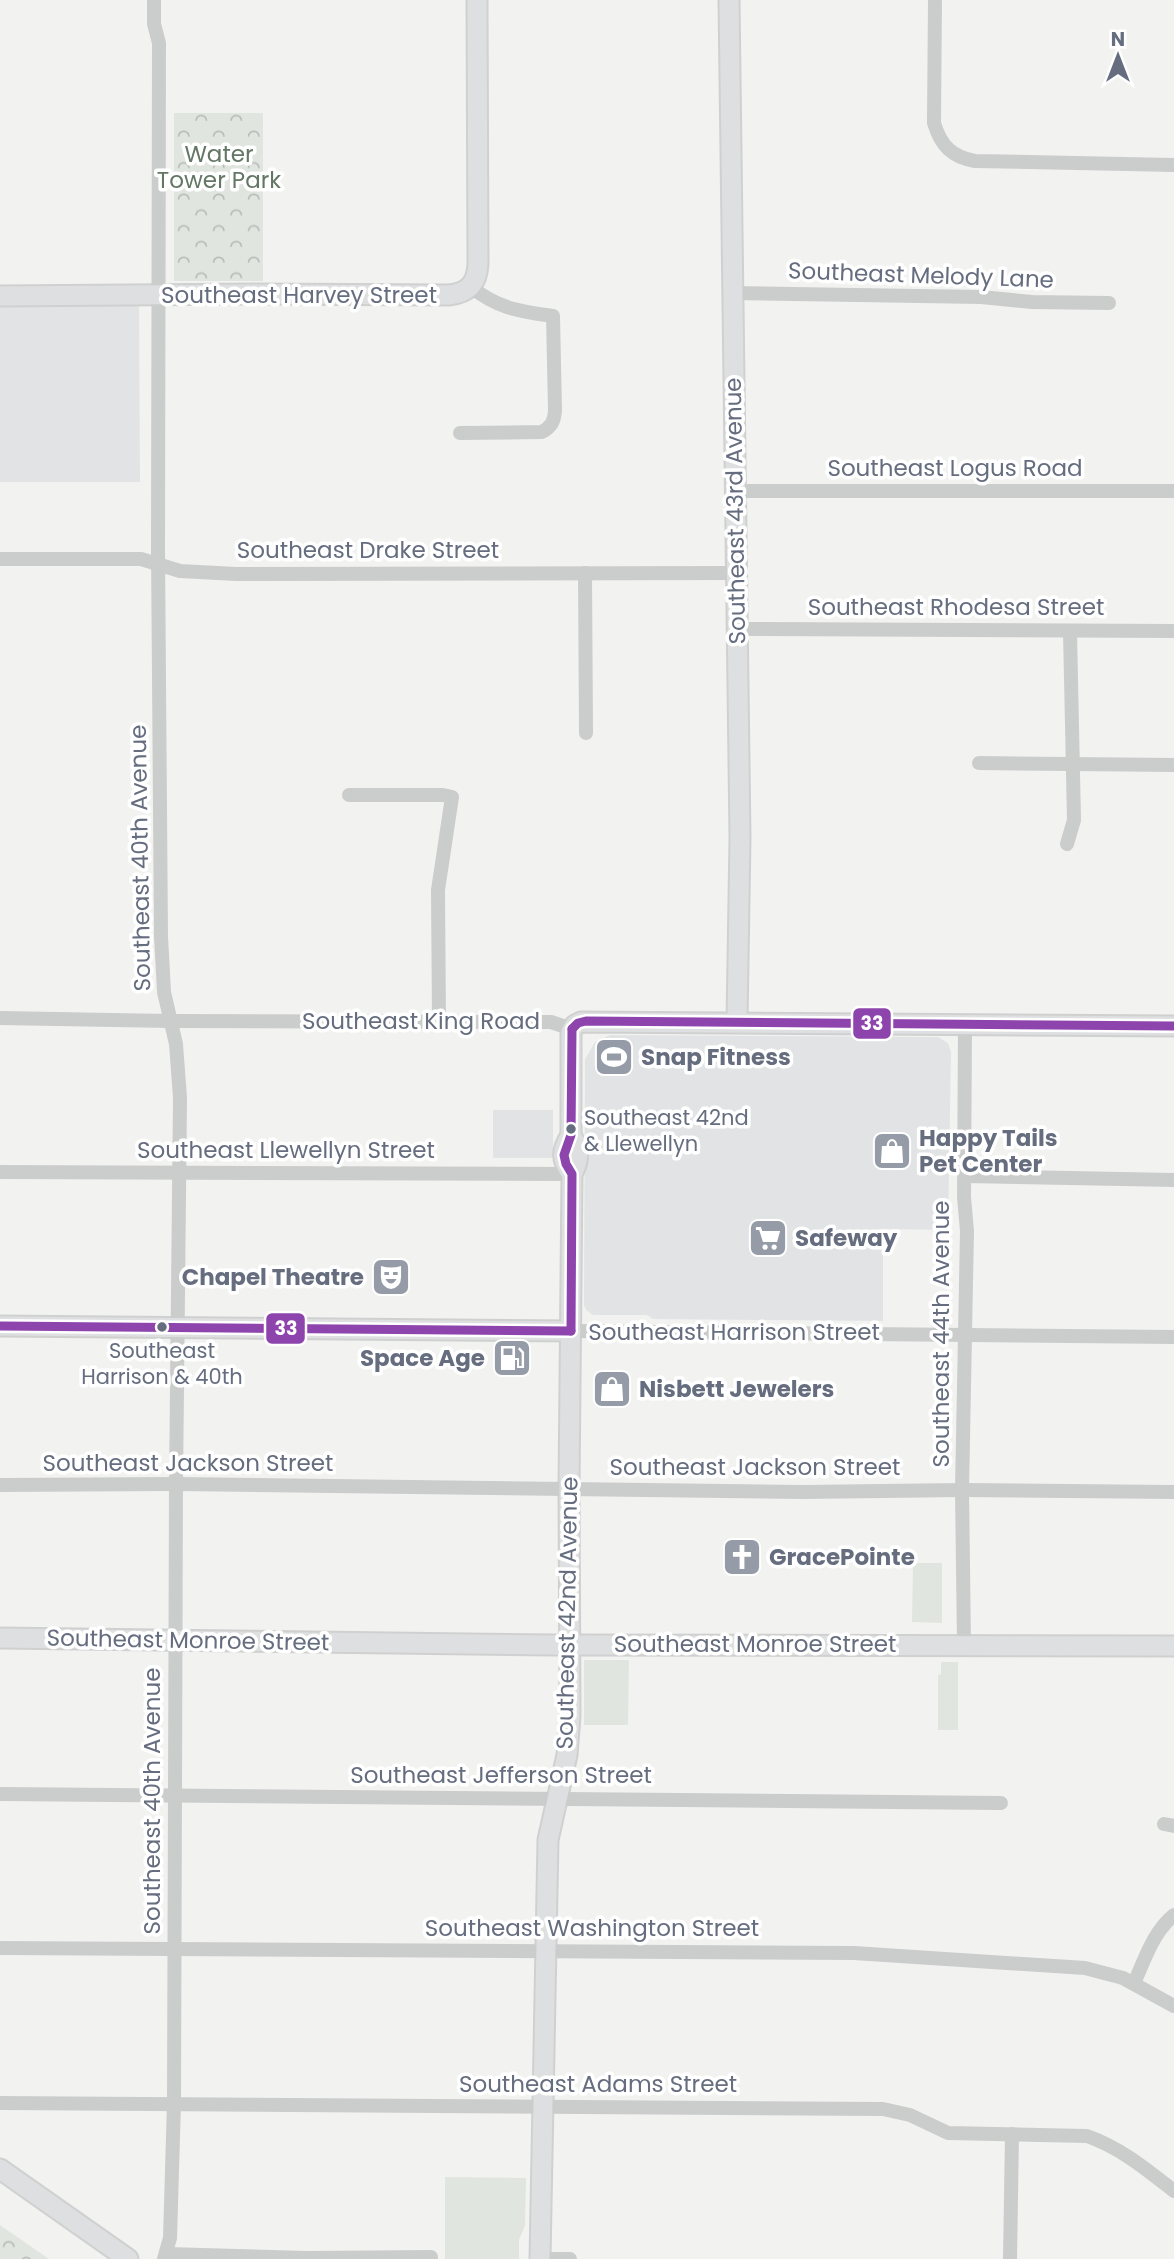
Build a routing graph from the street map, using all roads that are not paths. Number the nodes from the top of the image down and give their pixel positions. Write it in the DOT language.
graph roads {
  1 [pos="154,0"];
  2 [pos="477,0"];
  3 [pos="729,0"];
  4 [pos="935,0"];
  5 [pos="1174,165"];
  6 [pos="471,287"];
  7 [pos="732,293"];
  8 [pos="159,295"];
  9 [pos="0,296"];
  10 [pos="1109,303"];
  11 [pos="460,433"];
  12 [pos="736,491"];
  13 [pos="1174,491"];
  14 [pos="0,559"];
  15 [pos="158,564"];
  16 [pos="586,573"];
  17 [pos="737,573"];
  18 [pos="737,629"];
  19 [pos="1070,631"];
  20 [pos="1174,631"];
  21 [pos="586,733"];
  22 [pos="979,763"];
  23 [pos="1072,764"];
  24 [pos="1174,765"];
  25 [pos="349,796"];
  26 [pos="1067,844"];
  27 [pos="0,1017"];
  28 [pos="170,1021"];
  29 [pos="439,1021"];
  30 [pos="737,1022"];
  31 [pos="965,1024"];
  32 [pos="1174,1026"];
  33 [pos="572,1029"];
  34 [pos="0,1172"];
  35 [pos="180,1172"];
  36 [pos="572,1174"];
  37 [pos="964,1176"];
  38 [pos="1174,1180"];
  39 [pos="0,1326"];
  40 [pos="178,1328"];
  41 [pos="571,1331"];
  42 [pos="965,1335"];
  43 [pos="1174,1337"];
  44 [pos="176,1484"];
  45 [pos="0,1485"];
  46 [pos="569,1488"];
  47 [pos="962,1490"];
  48 [pos="1174,1492"];
  49 [pos="0,1638"];
  50 [pos="175,1639"];
  51 [pos="569,1644"];
  52 [pos="964,1645"];
  53 [pos="1174,1646"];
  54 [pos="0,1794"];
  55 [pos="176,1795"];
  56 [pos="556,1798"];
  57 [pos="1001,1803"];
  58 [pos="1174,1915"];
  59 [pos="0,1948"];
  60 [pos="174,1950"];
  61 [pos="545,1950"];
  62 [pos="1134,1983"];
  63 [pos="1174,2006"];
  64 [pos="0,2103"];
  65 [pos="174,2103"];
  66 [pos="542,2106"];
  67 [pos="1013,2134"];
  68 [pos="0,2169"];
  69 [pos="1174,2191"];
  70 [pos="165,2256"];
  71 [pos="431,2257"];
  72 [pos="128,2259"];
  73 [pos="540,2259"];
  74 [pos="570,2259"];
  75 [pos="1010,2259"];
  1 -- 8 [label="street, Southeast 40th Avenue"];
  2 -- 6 [label="street"];
  3 -- 7 [label="street, Southeast 43rd Avenue"];
  4 -- 5 [label="street"];
  6 -- 8 [label="street, Southeast Harvey Street"];
  6 -- 11 [label="street, Southeast Harvey Street"];
  7 -- 10 [label="street, Southeast Melody Lane"];
  7 -- 12 [label="street, Southeast 43rd Avenue"];
  8 -- 9 [label="street, Southeast Harvey Street"];
  8 -- 15 [label="street, Southeast 40th Avenue"];
  12 -- 13 [label="street, Southeast Logus Road"];
  12 -- 17 [label="street, Southeast 43rd Avenue"];
  14 -- 15 [label="street, Southeast Drake Street"];
  15 -- 16 [label="street, Southeast Drake Street"];
  15 -- 28 [label="street, Southeast 40th Avenue"];
  16 -- 17 [label="street, Southeast Drake Street"];
  16 -- 21 [label="street"];
  17 -- 18 [label="street, Southeast 43rd Avenue"];
  18 -- 19 [label="street, Southeast Rhodesa Street"];
  18 -- 30 [label="street, Southeast 43rd Avenue"];
  19 -- 20 [label="street, Southeast Rhodesa Street"];
  19 -- 23 [label="street"];
  22 -- 23 [label="street"];
  23 -- 24 [label="street"];
  23 -- 26 [label="street"];
  25 -- 29 [label="street"];
  27 -- 28 [label="street, Southeast King Road"];
  28 -- 29 [label="street, Southeast King Road"];
  28 -- 35 [label="street, Southeast 40th Avenue"];
  29 -- 33 [label="street, Southeast King Road"];
  30 -- 31 [label="street, Southeast King Road"];
  30 -- 33 [label="street, Southeast King Road"];
  31 -- 32 [label="street, Southeast King Road"];
  31 -- 37 [label="street, Southeast 44th Avenue"];
  33 -- 36 [label="street, Southeast 42nd Avenue"];
  34 -- 35 [label="street, Southeast Llewellyn Street"];
  35 -- 36 [label="street, Southeast Llewellyn Street"];
  35 -- 40 [label="street, Southeast 40th Avenue"];
  36 -- 41 [label="street, Southeast 42nd Avenue"];
  37 -- 38 [label="street"];
  37 -- 42 [label="street, Southeast 44th Avenue"];
  39 -- 40 [label="street, Southeast Harrison Street"];
  40 -- 41 [label="street, Southeast Harrison Street"];
  40 -- 44 [label="street, Southeast 40th Avenue"];
  41 -- 42 [label="street, Southeast Harrison Street"];
  41 -- 46 [label="street, Southeast 42nd Avenue"];
  42 -- 43 [label="street, Southeast Harrison Street"];
  42 -- 47 [label="street, Southeast 44th Avenue"];
  44 -- 45 [label="street, Southeast Jackson Street"];
  44 -- 46 [label="street, Southeast Jackson Street"];
  44 -- 50 [label="street, Southeast 40th Avenue"];
  46 -- 47 [label="street, Southeast Jackson Street"];
  46 -- 51 [label="street, Southeast 42nd Avenue"];
  47 -- 48 [label="street, Southeast Jackson Street"];
  47 -- 52 [label="street, Southeast 44th Avenue"];
  49 -- 50 [label="street, Southeast Monroe Street"];
  50 -- 51 [label="street, Southeast Monroe Street"];
  50 -- 55 [label="street, Southeast 40th Avenue"];
  51 -- 52 [label="street, Southeast Monroe Street"];
  51 -- 56 [label="street, Southeast 42nd Avenue"];
  52 -- 53 [label="street, Southeast Monroe Street"];
  54 -- 55 [label="street, Southeast Jefferson Street"];
  55 -- 56 [label="street, Southeast Jefferson Street"];
  55 -- 60 [label="street, Southeast 40th Avenue"];
  56 -- 57 [label="street, Southeast Jefferson Street"];
  56 -- 61 [label="street, Southeast 42nd Avenue"];
  58 -- 62 [label="street"];
  59 -- 60 [label="street, Southeast Washington Street"];
  60 -- 61 [label="street, Southeast Washington Street"];
  60 -- 65 [label="street, Southeast 40th Avenue"];
  61 -- 62 [label="street, Southeast Washington Street"];
  61 -- 66 [label="street, Southeast 42nd Avenue"];
  62 -- 63 [label="street, Southeast Washington Street"];
  64 -- 65 [label="street, Southeast Adams Street"];
  65 -- 66 [label="street, Southeast Adams Street"];
  65 -- 70 [label="street, Southeast 40th Avenue"];
  66 -- 67 [label="street, Southeast Adams Street"];
  66 -- 73 [label="street, Southeast 42nd Avenue"];
  67 -- 69 [label="street, Southeast Adams Street"];
  67 -- 75 [label="street"];
  68 -- 72 [label="street"];
  70 -- 71 [label="street"];
  73 -- 74 [label="street"];
}
